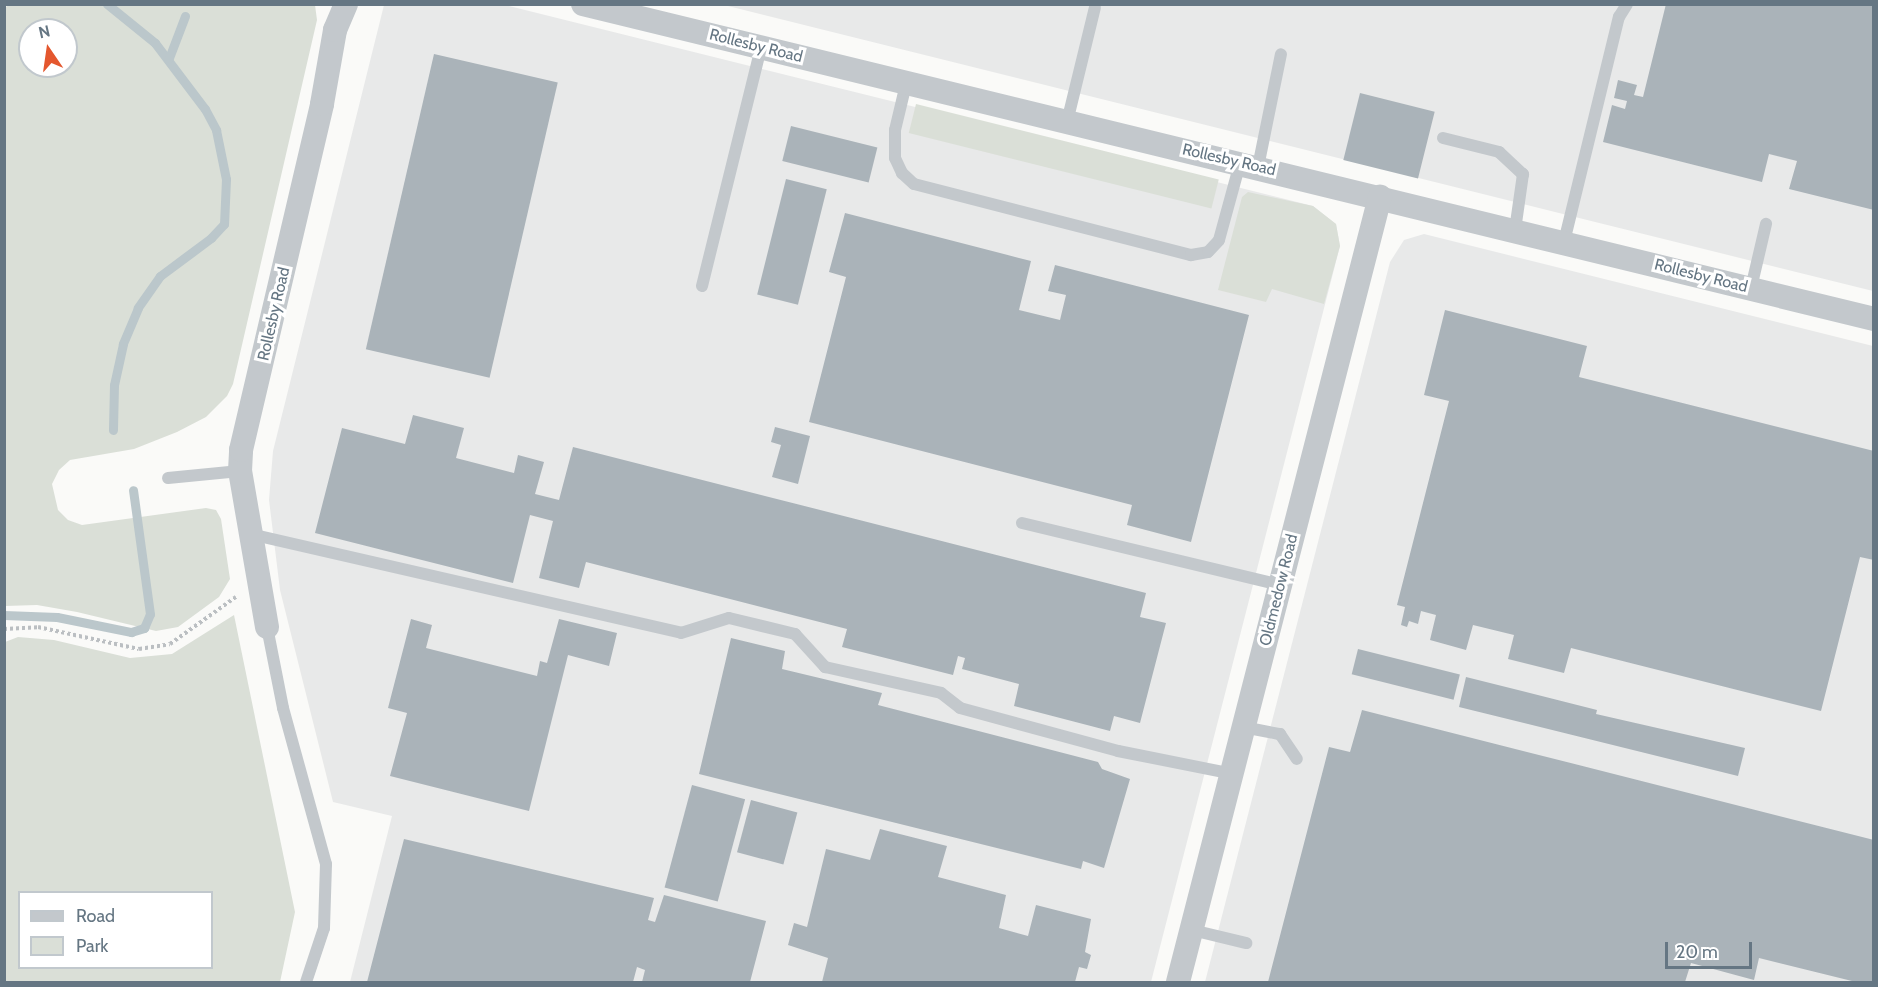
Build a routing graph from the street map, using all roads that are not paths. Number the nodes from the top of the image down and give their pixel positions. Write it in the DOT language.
graph roads {
  1 [pos="346,4"];
  2 [pos="583,4"];
  3 [pos="1627,4"];
  4 [pos="1095,7"];
  5 [pos="640,10"];
  6 [pos="761,47"];
  7 [pos="1281,54"];
  8 [pos="906,84"];
  9 [pos="1067,122"];
  10 [pos="1443,138"];
  11 [pos="1249,165"];
  12 [pos="1380,196"];
  13 [pos="1766,224"];
  14 [pos="1515,230"];
  15 [pos="1564,242"];
  16 [pos="702,286"];
  17 [pos="1751,288"];
  18 [pos="1874,319"];
  19 [pos="240,471"];
  20 [pos="168,478"];
  21 [pos="1022,524"];
  22 [pos="250,534"];
  23 [pos="1280,585"];
  24 [pos="267,627"];
  25 [pos="1244,727"];
  26 [pos="1297,759"];
  27 [pos="1233,774"];
  28 [pos="1192,930"];
  29 [pos="1246,943"];
  30 [pos="306,982"];
  31 [pos="1178,982"];
  1 -- 19 [label="street, Rollesby Road"];
  2 -- 5 [label="street, Rollesby Road"];
  3 -- 15 [label="lane"];
  4 -- 9 [label="lane"];
  5 -- 6 [label="street, Rollesby Road"];
  6 -- 8 [label="street, Rollesby Road"];
  6 -- 16 [label="lane"];
  7 -- 11 [label="lane"];
  8 -- 9 [label="street, Rollesby Road"];
  8 -- 11 [label="lane"];
  9 -- 11 [label="street, Rollesby Road"];
  10 -- 14 [label="lane"];
  11 -- 12 [label="street, Rollesby Road"];
  12 -- 14 [label="street, Rollesby Road"];
  12 -- 23 [label="street, Oldmedow Road"];
  13 -- 17 [label="lane"];
  14 -- 15 [label="street, Rollesby Road"];
  15 -- 17 [label="street, Rollesby Road"];
  17 -- 18 [label="street, Rollesby Road"];
  19 -- 20 [label="lane"];
  19 -- 22 [label="street, Rollesby Road"];
  21 -- 23 [label="lane"];
  22 -- 24 [label="street, Rollesby Road"];
  22 -- 27 [label="lane"];
  23 -- 25 [label="street, Oldmedow Road"];
  24 -- 30 [label="lane"];
  25 -- 26 [label="lane"];
  25 -- 27 [label="street, Oldmedow Road"];
  27 -- 28 [label="street, Oldmedow Road"];
  28 -- 29 [label="lane"];
  28 -- 31 [label="street, Oldmedow Road"];
}
